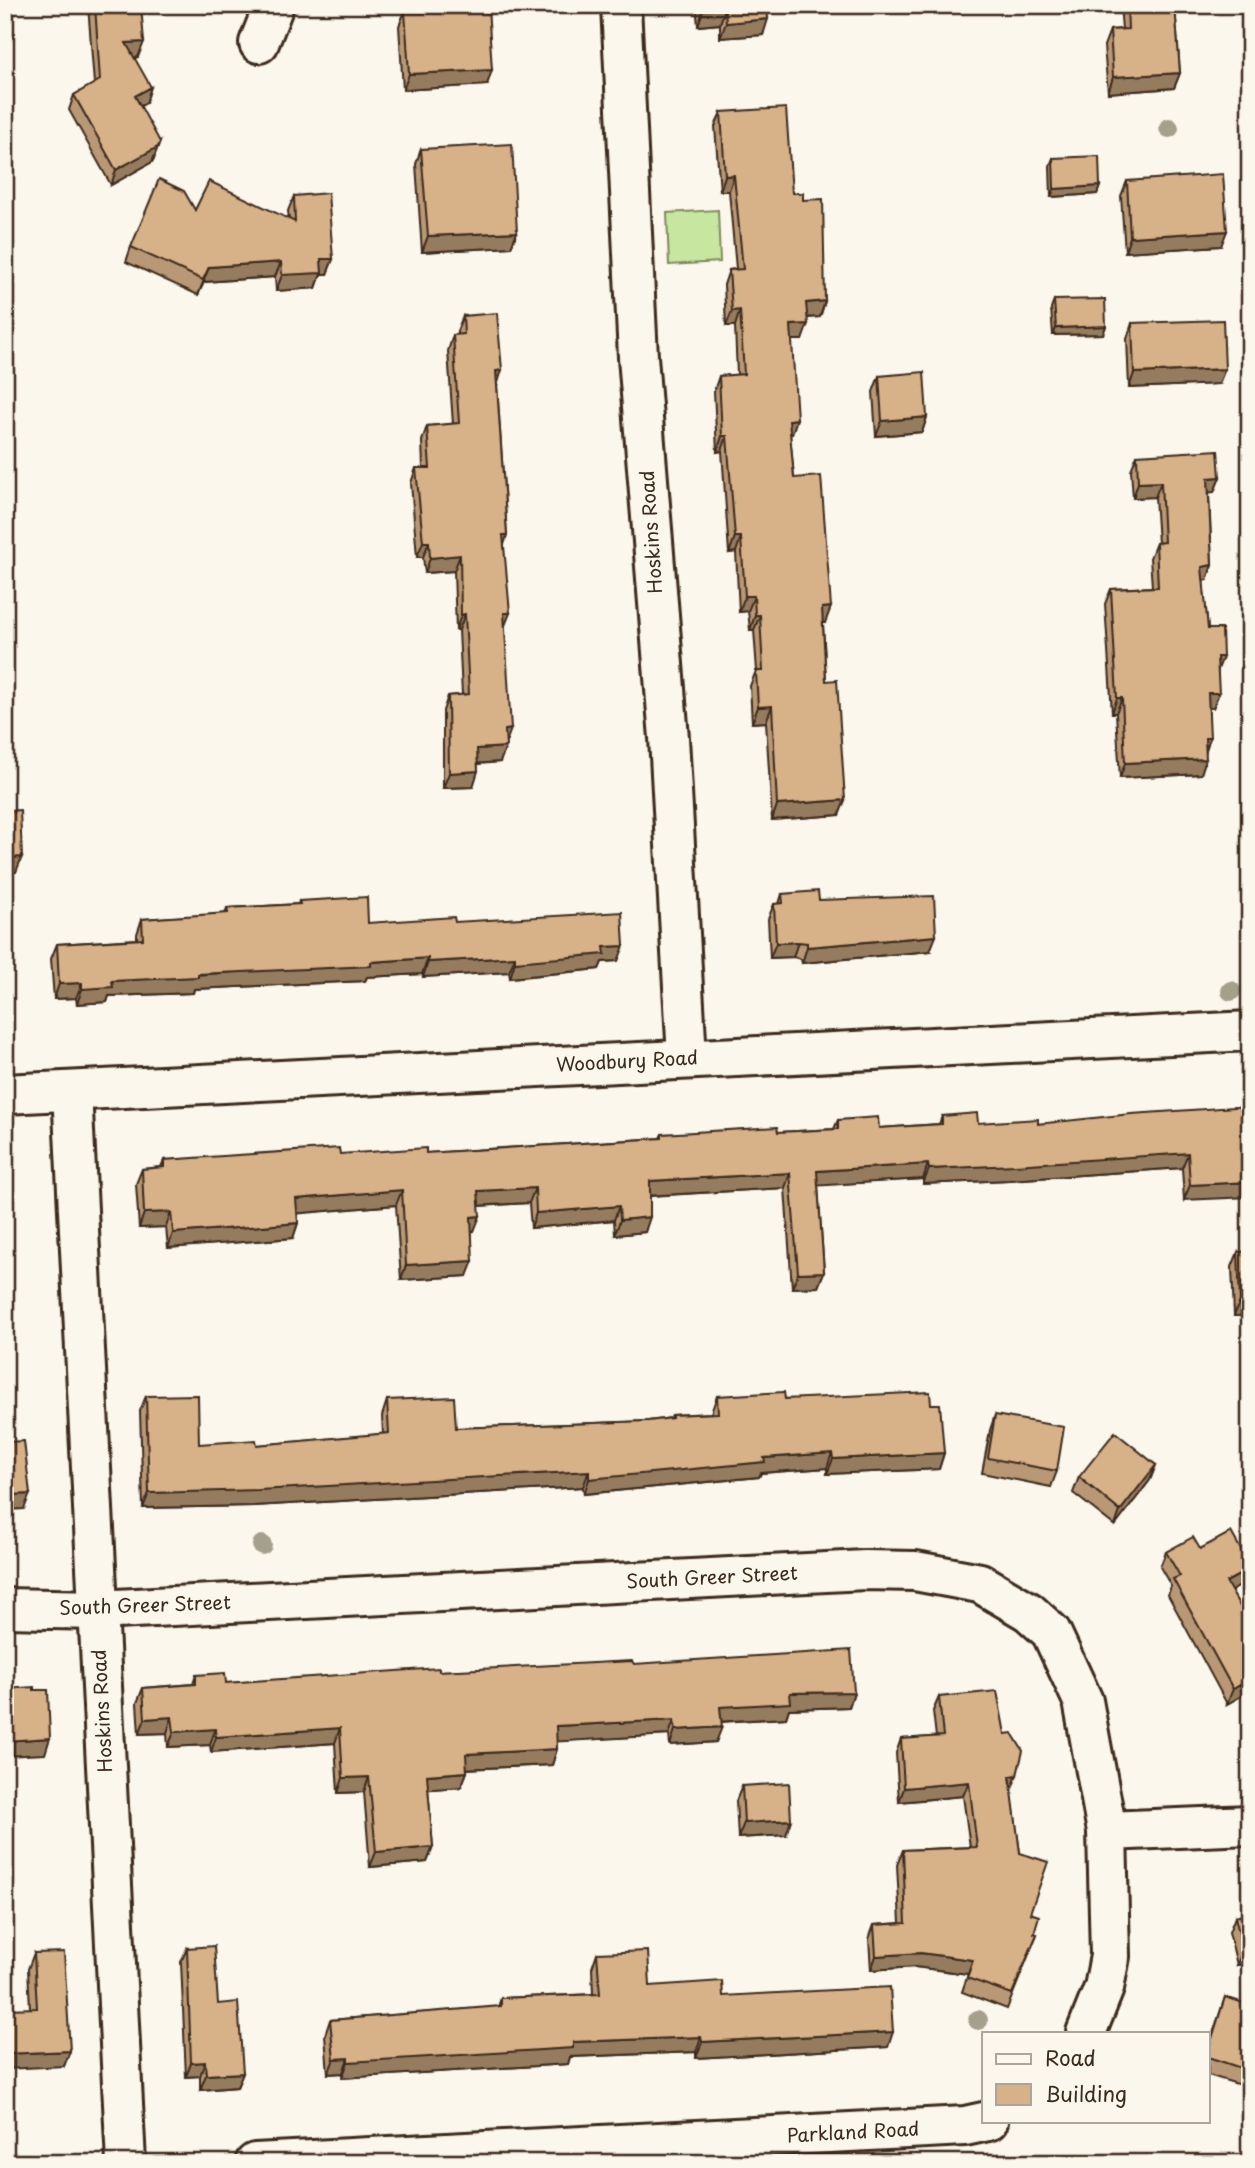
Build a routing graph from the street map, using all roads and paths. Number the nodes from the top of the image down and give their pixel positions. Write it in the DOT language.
graph roads {
  1 [pos="274,5"];
  2 [pos="621,5"];
  3 [pos="259,43"];
  4 [pos="1250,1031"];
  5 [pos="687,1058"];
  6 [pos="72,1091"];
  7 [pos="5,1094"];
  8 [pos="5,1608"];
  9 [pos="97,1610"];
  10 [pos="1250,1825"];
  11 [pos="1107,1830"];
  12 [pos="1086,2032"];
  13 [pos="983,2122"];
  14 [pos="126,2163"];
  15 [pos="255,2163"];
  1 -- 3 [label="street"];
  2 -- 5 [label="street, Hoskins Road"];
  4 -- 5 [label="street, Woodbury Road"];
  5 -- 6 [label="street, Woodbury Road"];
  6 -- 7 [label="street, Woodbury Road"];
  6 -- 9 [label="street, Hoskins Road"];
  8 -- 9 [label="street, South Greer Street"];
  9 -- 11 [label="street, South Greer Street"];
  9 -- 14 [label="street, Hoskins Road"];
  10 -- 11 [label="street"];
  11 -- 12 [label="street"];
  13 -- 15 [label="street, Parkland Road"];
}
